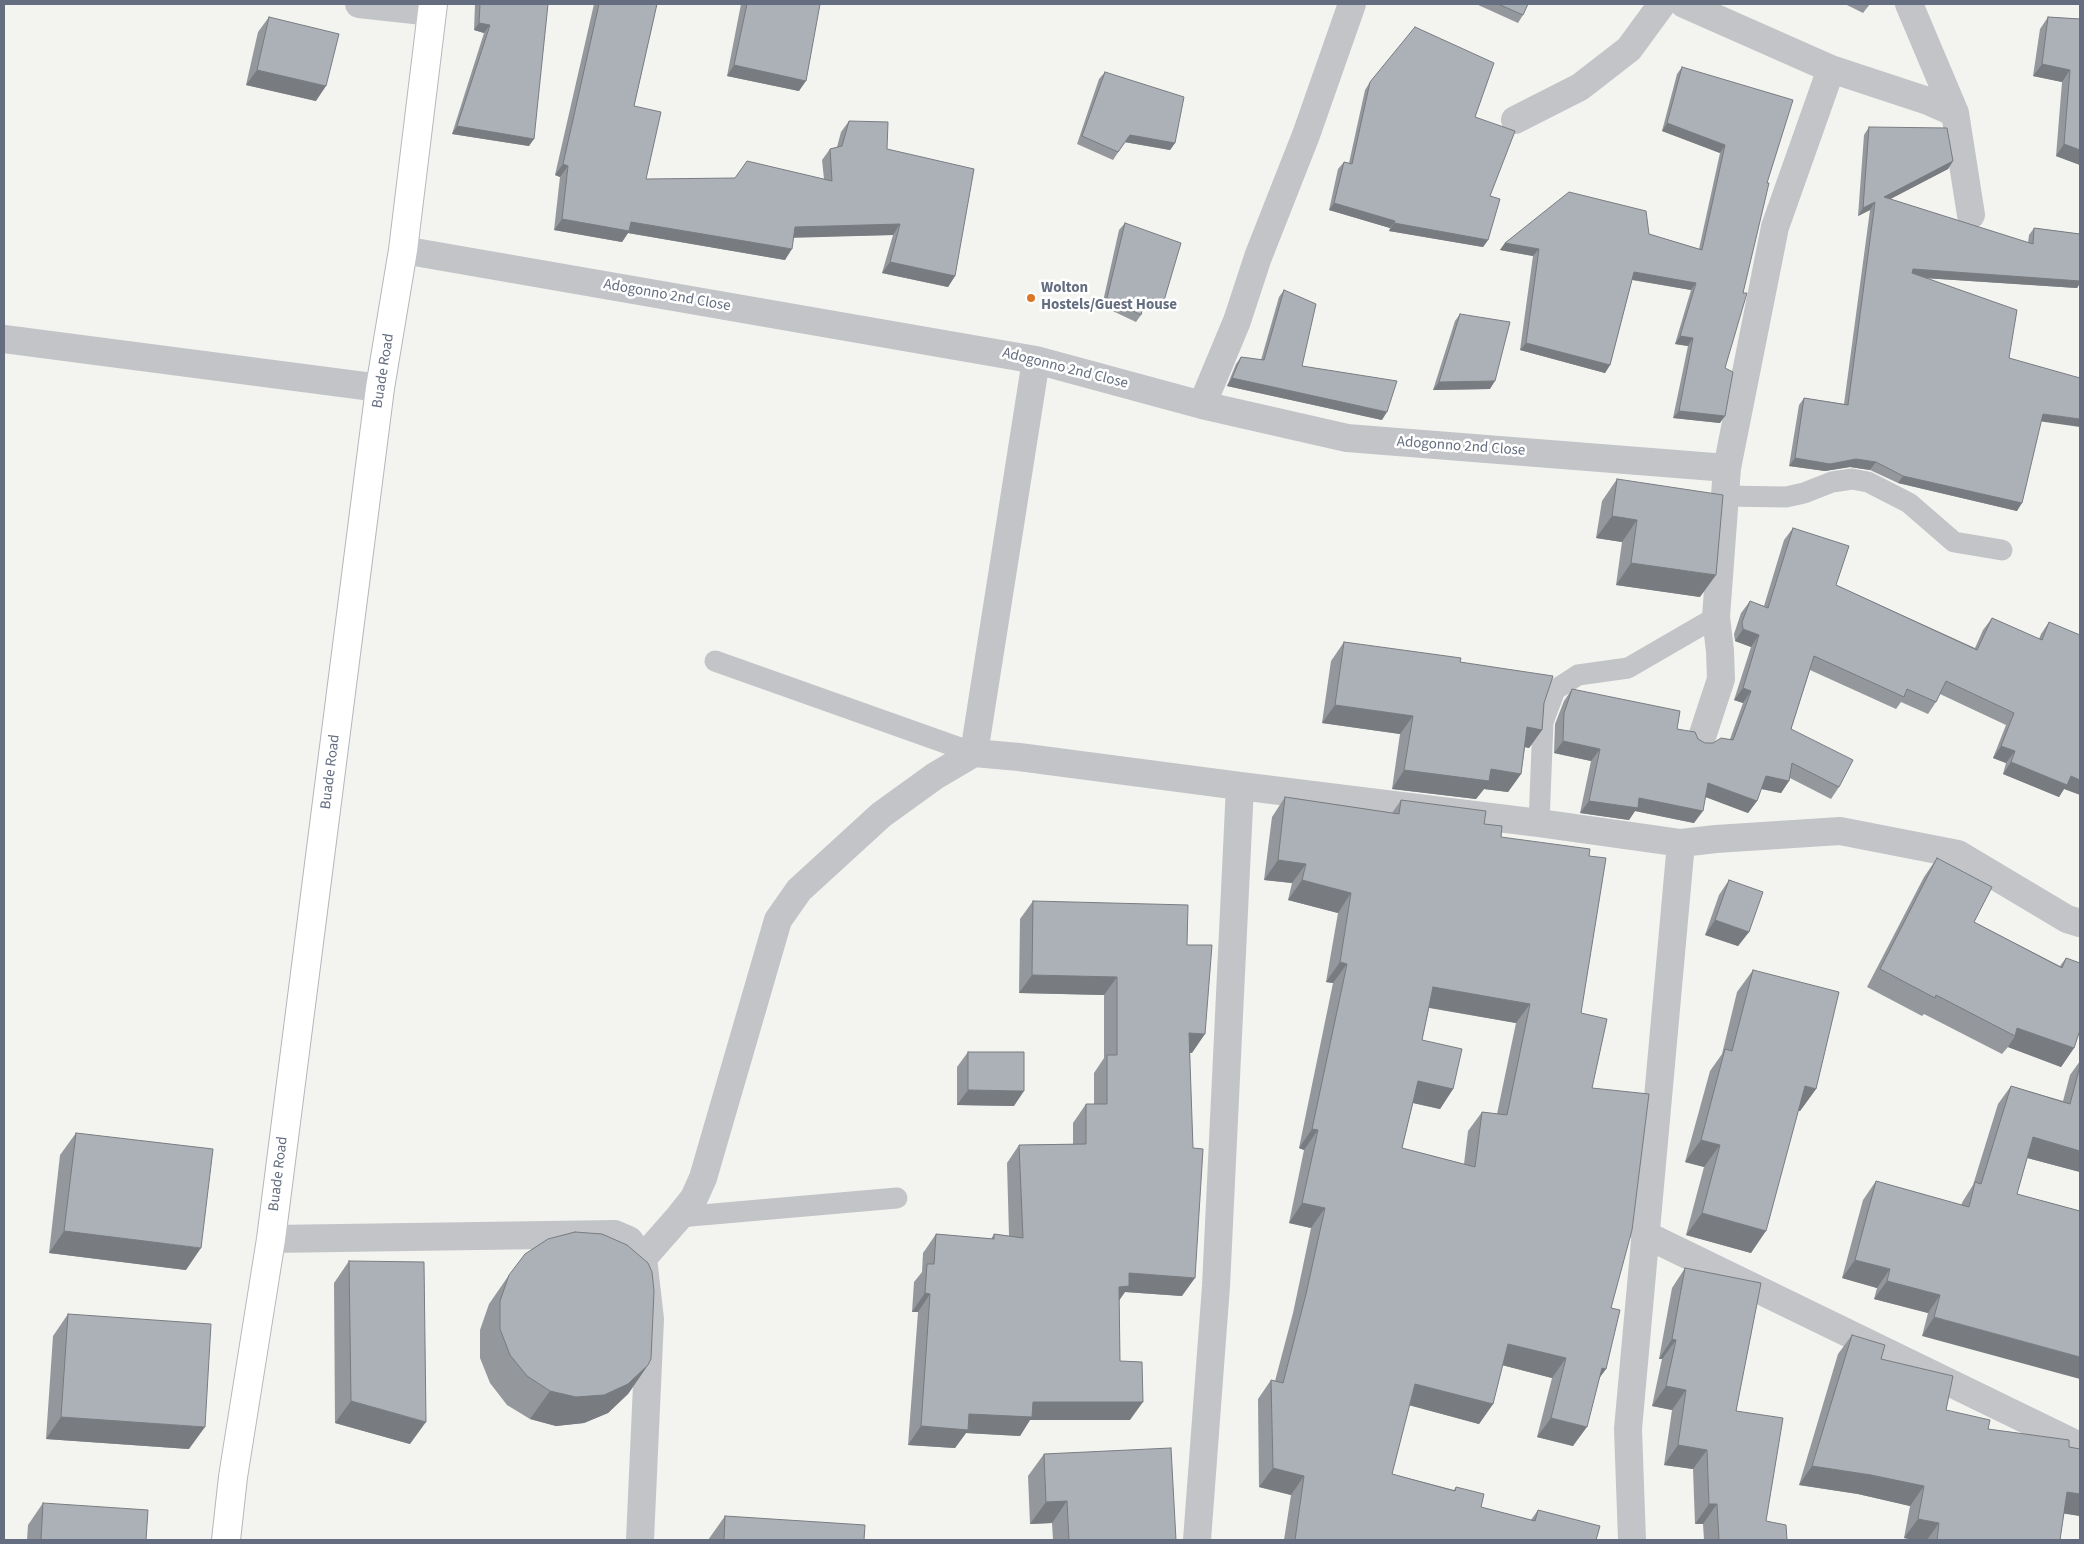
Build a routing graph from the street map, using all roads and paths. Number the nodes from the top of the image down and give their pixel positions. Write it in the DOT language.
graph roads {
  1 [pos="359,4"];
  2 [pos="1352,4"];
  3 [pos="1662,4"];
  4 [pos="1684,4"];
  5 [pos="1909,4"];
  6 [pos="433,8"];
  7 [pos="1831,69"];
  8 [pos="1955,113"];
  9 [pos="1515,120"];
  10 [pos="1971,215"];
  11 [pos="403,250"];
  12 [pos="4,339"];
  13 [pos="1036,360"];
  14 [pos="380,388"];
  15 [pos="1202,405"];
  16 [pos="1728,468"];
  17 [pos="1725,496"];
  18 [pos="2002,550"];
  19 [pos="1716,617"];
  20 [pos="715,661"];
  21 [pos="1701,740"];
  22 [pos="974,753"];
  23 [pos="1240,786"];
  24 [pos="1539,822"];
  25 [pos="1681,843"];
  26 [pos="2080,923"];
  27 [pos="897,1198"];
  28 [pos="679,1217"];
  29 [pos="1644,1234"];
  30 [pos="271,1239"];
  31 [pos="643,1258"];
  32 [pos="2080,1446"];
  33 [pos="226,1540"];
  34 [pos="640,1540"];
  35 [pos="1197,1540"];
  36 [pos="1632,1540"];
  1 -- 6 [label="street"];
  2 -- 15 [label="street"];
  3 -- 9 [label="street"];
  4 -- 7 [label="street"];
  5 -- 8 [label="street"];
  6 -- 11 [label="street, Buade Road"];
  7 -- 8 [label="street"];
  7 -- 16 [label="street"];
  8 -- 10 [label="street"];
  11 -- 13 [label="street, Adogonno 2nd Close"];
  11 -- 14 [label="street, Buade Road"];
  12 -- 14 [label="street"];
  13 -- 15 [label="street, Adogonno 2nd Close"];
  13 -- 22 [label="street"];
  14 -- 30 [label="street, Buade Road"];
  15 -- 16 [label="street, Adogonno 2nd Close"];
  16 -- 17 [label="street"];
  17 -- 18 [label="lane"];
  17 -- 19 [label="street"];
  19 -- 21 [label="street"];
  19 -- 24 [label="lane"];
  20 -- 22 [label="lane"];
  22 -- 23 [label="street"];
  22 -- 28 [label="street"];
  23 -- 24 [label="street"];
  23 -- 35 [label="street"];
  24 -- 25 [label="street"];
  25 -- 26 [label="street"];
  25 -- 29 [label="street"];
  27 -- 28 [label="lane"];
  28 -- 31 [label="street"];
  29 -- 32 [label="street"];
  29 -- 36 [label="street"];
  30 -- 31 [label="street"];
  30 -- 33 [label="street, Buade Road"];
  31 -- 34 [label="street"];
}
